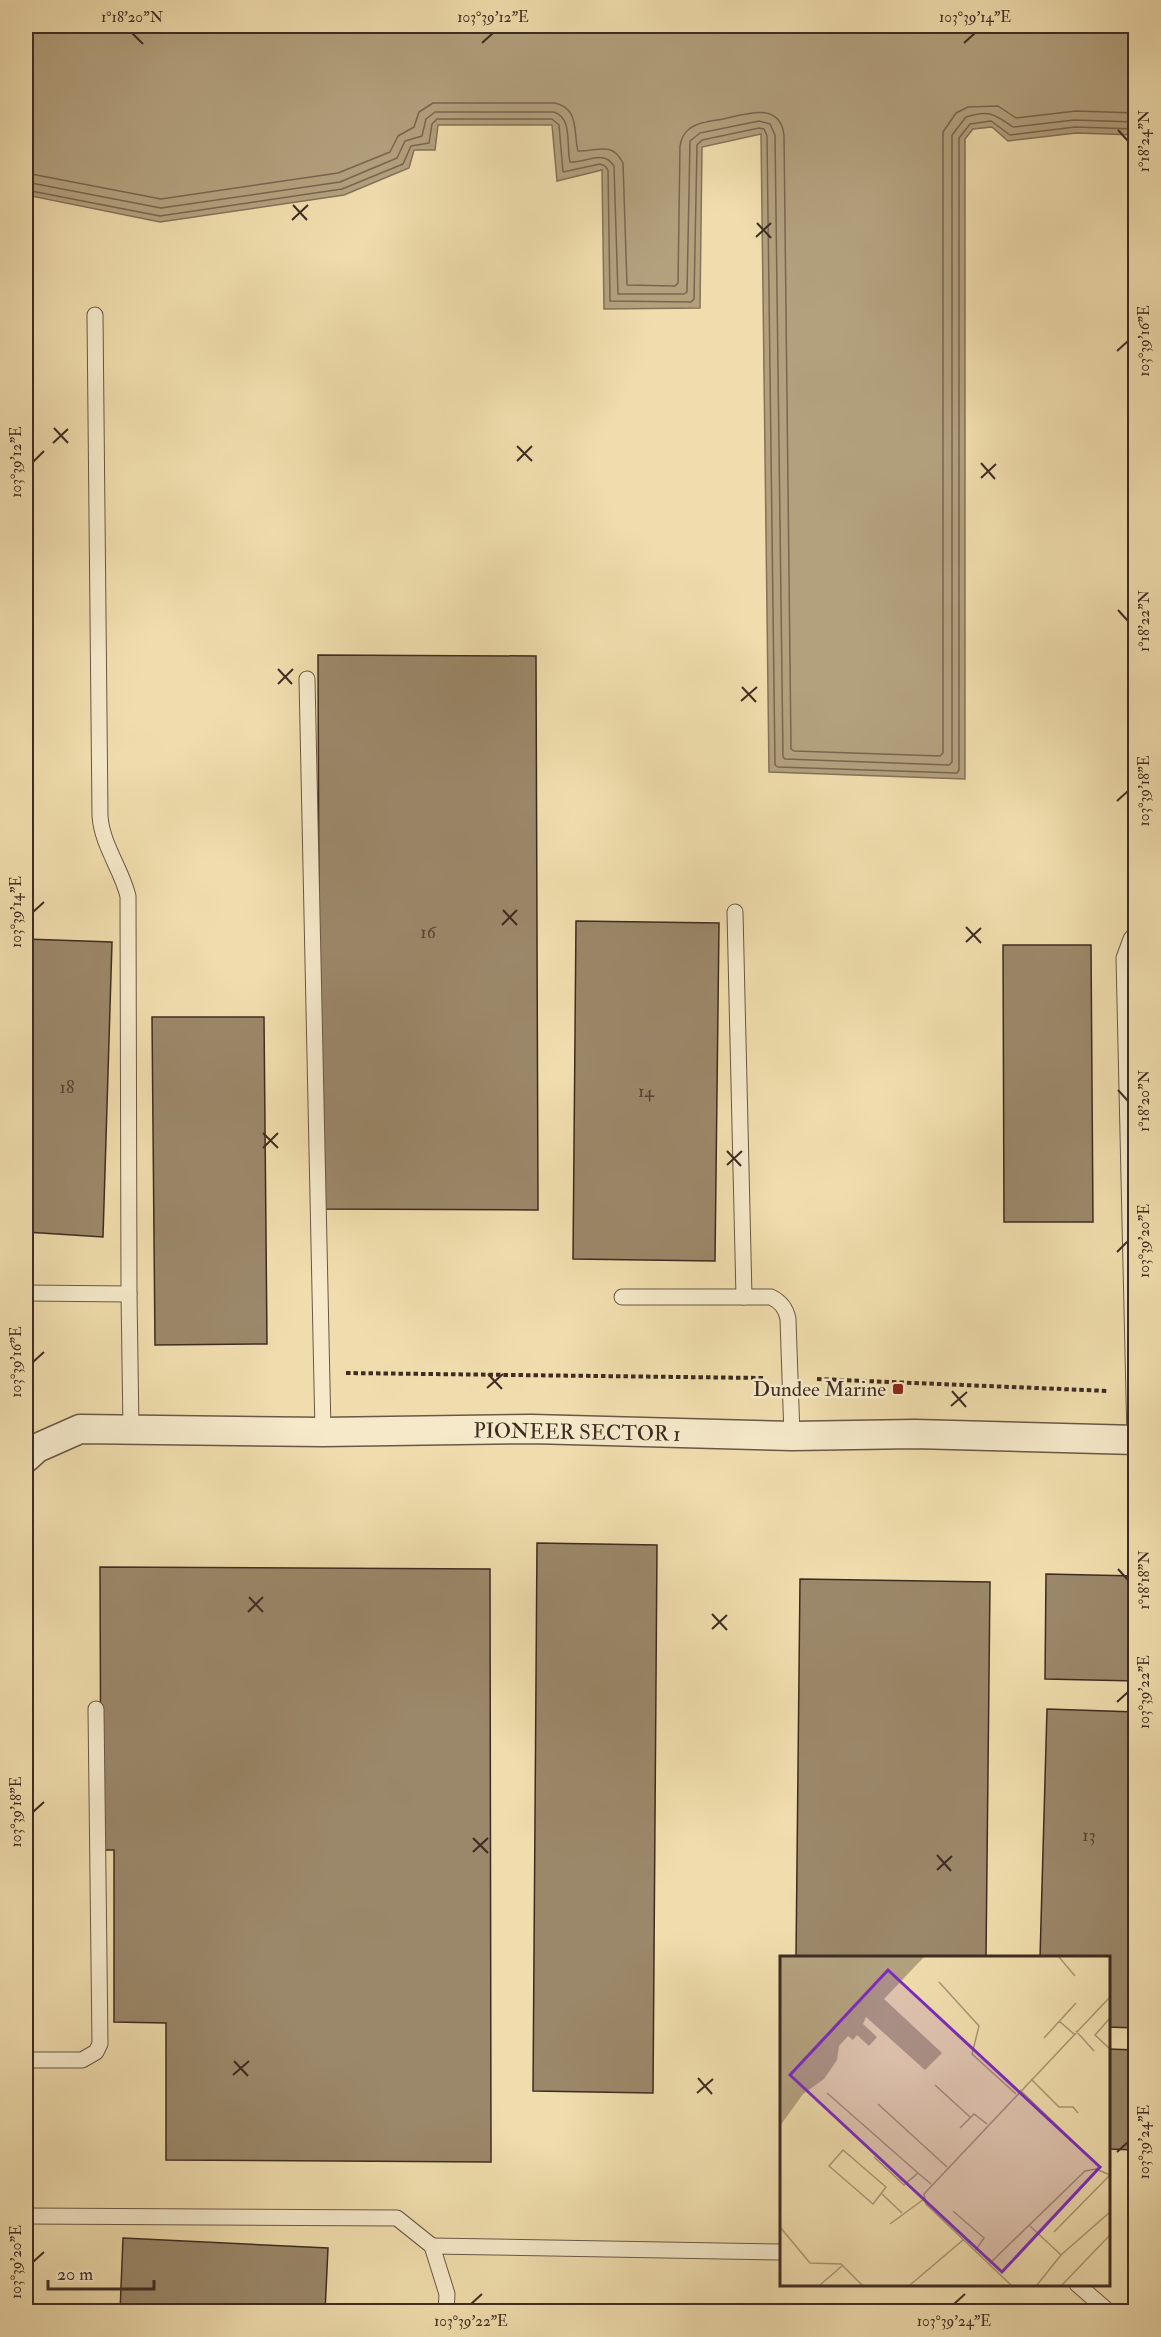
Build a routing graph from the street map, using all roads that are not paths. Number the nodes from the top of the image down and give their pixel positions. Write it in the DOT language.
graph roads {
  1 [pos="95,315"];
  2 [pos="307,679"];
  3 [pos="735,912"];
  4 [pos="1136,933"];
  5 [pos="26,1293"];
  6 [pos="129,1294"];
  7 [pos="622,1297"];
  8 [pos="744,1297"];
  9 [pos="1134,1392"];
  10 [pos="131,1430"];
  11 [pos="323,1432"];
  12 [pos="792,1436"];
  13 [pos="1135,1440"];
  14 [pos="26,1458"];
  15 [pos="96,1709"];
  16 [pos="26,2060"];
  17 [pos="26,2216"];
  18 [pos="432,2246"];
  19 [pos="780,2252"];
  20 [pos="1079,2286"];
  21 [pos="446,2312"];
  22 [pos="1108,2312"];
  1 -- 6 [label="lane"];
  2 -- 11 [label="lane"];
  3 -- 8 [label="lane"];
  4 -- 9 [label="lane"];
  5 -- 6 [label="lane"];
  6 -- 10 [label="lane"];
  7 -- 8 [label="lane"];
  8 -- 12 [label="lane"];
  9 -- 13 [label="lane"];
  10 -- 11 [label="street, PIONEER SECTOR 1"];
  10 -- 14 [label="street, PIONEER SECTOR 1"];
  11 -- 12 [label="street, PIONEER SECTOR 1"];
  12 -- 13 [label="street, PIONEER SECTOR 1"];
  15 -- 16 [label="lane"];
  17 -- 18 [label="lane"];
  18 -- 19 [label="lane"];
  18 -- 21 [label="lane"];
  20 -- 22 [label="lane"];
}
